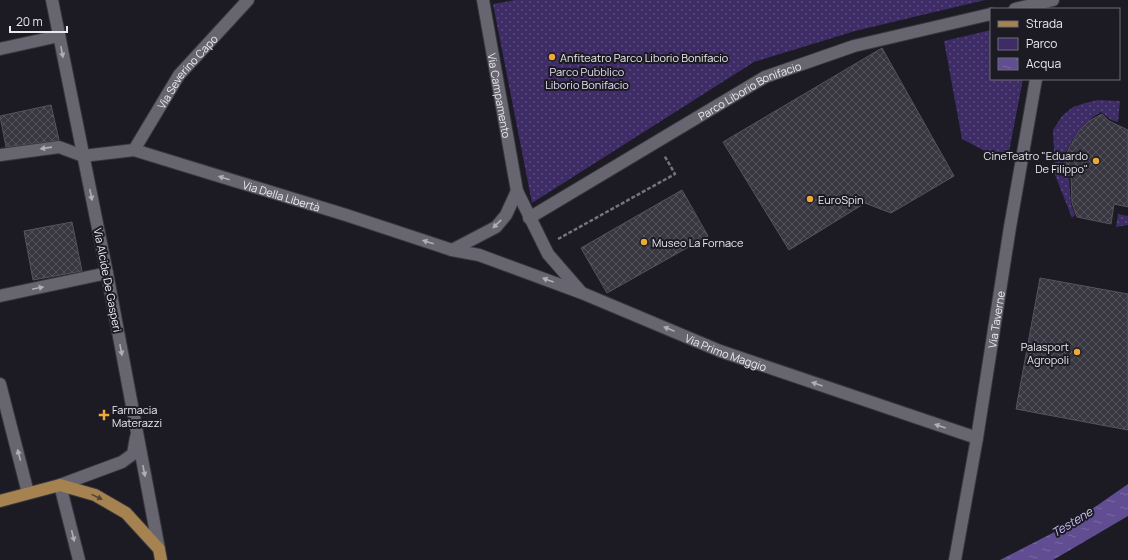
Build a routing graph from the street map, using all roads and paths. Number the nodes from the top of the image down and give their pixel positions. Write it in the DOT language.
graph roads {
  1 [pos="52,0"];
  2 [pos="248,0"];
  3 [pos="483,0"];
  4 [pos="1053,0"];
  5 [pos="1019,8"];
  6 [pos="990,14"];
  7 [pos="59,36"];
  8 [pos="0,49"];
  9 [pos="1036,80"];
  10 [pos="656,142"];
  11 [pos="134,150"];
  12 [pos="0,155"];
  13 [pos="83,156"];
  14 [pos="517,191"];
  15 [pos="529,218"];
  16 [pos="544,247"];
  17 [pos="452,250"];
  18 [pos="479,255"];
  19 [pos="107,273"];
  20 [pos="582,293"];
  21 [pos="0,296"];
  22 [pos="0,384"];
  23 [pos="137,432"];
  24 [pos="977,438"];
  25 [pos="60,485"];
  26 [pos="28,493"];
  27 [pos="0,501"];
  28 [pos="160,555"];
  29 [pos="79,560"];
  30 [pos="955,560"];
  1 -- 7 [label="street, Via Alcide De Gasperi"];
  2 -- 11 [label="street, Via Severino Capo"];
  3 -- 14 [label="street, Via Campamento"];
  4 -- 5 [label="street"];
  6 -- 10 [label="street, Parco Liborio Bonifacio"];
  7 -- 8 [label="street"];
  7 -- 13 [label="street, Via Alcide De Gasperi, one-way"];
  9 -- 24 [label="street, Via Taverne"];
  10 -- 15 [label="street, Parco Liborio Bonifacio"];
  10 -- 16 [label="path"];
  11 -- 13 [label="street, Via Della Libertà"];
  17 -- 11 [label="street, Via Della Libertà, one-way"];
  13 -- 12 [label="street, one-way"];
  13 -- 19 [label="street, Via Alcide De Gasperi, one-way"];
  14 -- 15 [label="street, Via Campamento"];
  14 -- 17 [label="street, one-way"];
  15 -- 16 [label="street, Via Campamento"];
  16 -- 20 [label="street, Via Campamento"];
  17 -- 18 [label="street, Via Della Libertà"];
  20 -- 18 [label="street, Via Primo Maggio, one-way"];
  21 -- 19 [label="street, one-way"];
  19 -- 23 [label="street, Via Alcide De Gasperi, one-way"];
  24 -- 20 [label="street, Via Primo Maggio, one-way"];
  26 -- 22 [label="street, one-way"];
  23 -- 25 [label="street"];
  23 -- 28 [label="street, Via Alcide De Gasperi, one-way"];
  24 -- 30 [label="street, Via Taverne"];
  25 -- 26 [label="main road"];
  25 -- 28 [label="main road, one-way"];
  25 -- 29 [label="street, one-way"];
  26 -- 27 [label="main road"];
}
